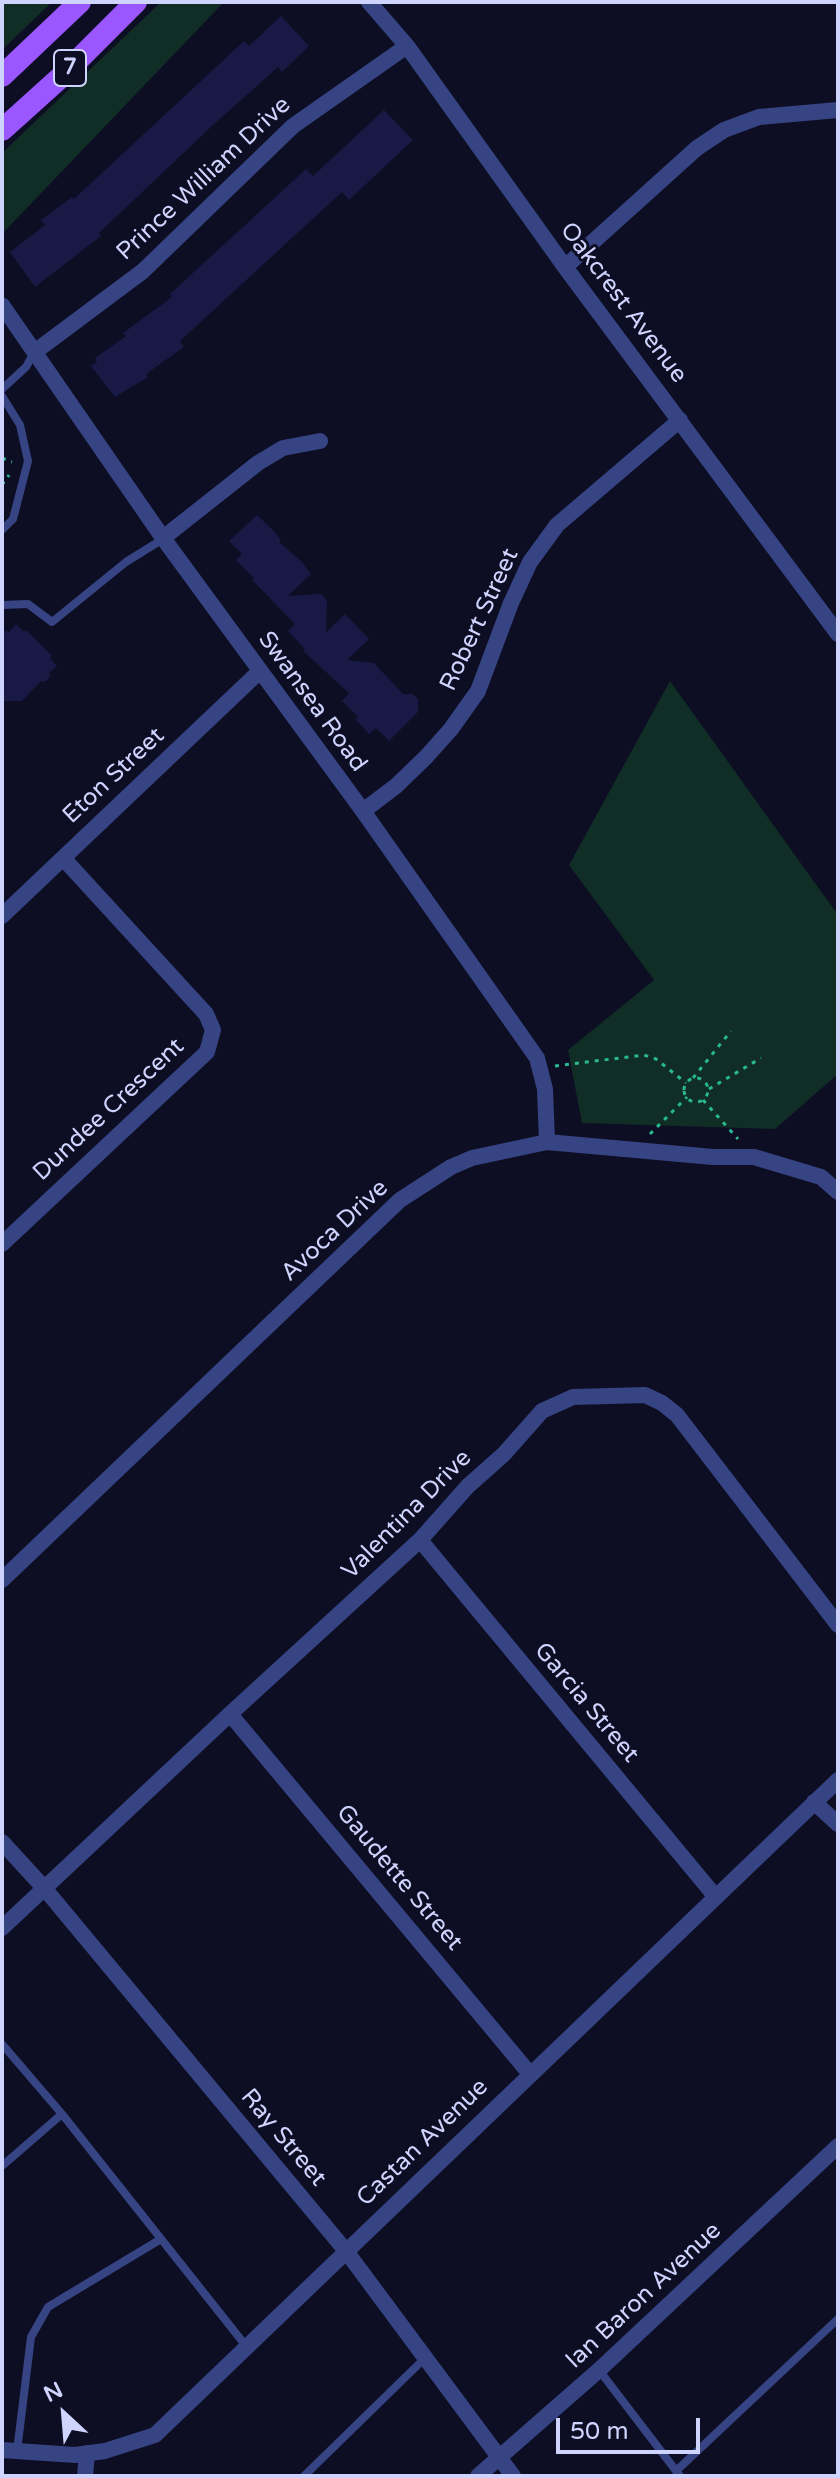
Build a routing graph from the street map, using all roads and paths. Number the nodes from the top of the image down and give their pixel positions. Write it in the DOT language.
graph roads {
  1 [pos="80,2"];
  2 [pos="136,2"];
  3 [pos="369,2"];
  4 [pos="407,46"];
  5 [pos="2,76"];
  6 [pos="838,110"];
  7 [pos="2,130"];
  8 [pos="565,267"];
  9 [pos="2,305"];
  10 [pos="36,351"];
  11 [pos="2,389"];
  12 [pos="2,396"];
  13 [pos="680,420"];
  14 [pos="320,441"];
  15 [pos="12,453"];
  16 [pos="2,458"];
  17 [pos="9,475"];
  18 [pos="2,485"];
  19 [pos="2,530"];
  20 [pos="163,538"];
  21 [pos="2,605"];
  22 [pos="838,634"];
  23 [pos="260,671"];
  24 [pos="363,811"];
  25 [pos="63,858"];
  26 [pos="2,916"];
  27 [pos="731,1031"];
  28 [pos="761,1058"];
  29 [pos="540,1069"];
  30 [pos="693,1078"];
  31 [pos="686,1083"];
  32 [pos="709,1090"];
  33 [pos="687,1097"];
  34 [pos="703,1100"];
  35 [pos="547,1142"];
  36 [pos="634,1150"];
  37 [pos="754,1157"];
  38 [pos="838,1192"];
  39 [pos="2,1244"];
  40 [pos="420,1540"];
  41 [pos="2,1580"];
  42 [pos="838,1625"];
  43 [pos="230,1714"];
  44 [pos="838,1780"];
  45 [pos="814,1802"];
  46 [pos="838,1824"];
  47 [pos="2,1842"];
  48 [pos="45,1889"];
  49 [pos="715,1896"];
  50 [pos="2,1928"];
  51 [pos="2,2044"];
  52 [pos="530,2074"];
  53 [pos="62,2114"];
  54 [pos="838,2146"];
  55 [pos="2,2166"];
  56 [pos="161,2239"];
  57 [pos="346,2251"];
  58 [pos="838,2319"];
  59 [pos="246,2346"];
  60 [pos="425,2358"];
  61 [pos="599,2370"];
  62 [pos="10,2450"];
  63 [pos="87,2453"];
  64 [pos="498,2456"];
  65 [pos="678,2473"];
  66 [pos="85,2476"];
  67 [pos="304,2476"];
  68 [pos="478,2476"];
  69 [pos="513,2476"];
  1 -- 5 [label="main road, 7"];
  2 -- 7 [label="main road, 7"];
  3 -- 4 [label="street, Oakcrest Avenue"];
  4 -- 8 [label="street, Oakcrest Avenue"];
  4 -- 10 [label="street, Prince William Drive"];
  6 -- 8 [label="street"];
  8 -- 13 [label="street, Oakcrest Avenue"];
  9 -- 10 [label="street, Swansea Road"];
  10 -- 11 [label="lane"];
  10 -- 20 [label="street, Swansea Road"];
  12 -- 19 [label="lane"];
  13 -- 22 [label="street, Oakcrest Avenue"];
  13 -- 24 [label="street, Robert Street"];
  14 -- 20 [label="street"];
  15 -- 16 [label="path"];
  17 -- 18 [label="path"];
  20 -- 21 [label="lane"];
  20 -- 23 [label="street, Swansea Road"];
  23 -- 24 [label="street, Swansea Road"];
  23 -- 25 [label="street, Eton Street"];
  24 -- 29 [label="street, Swansea Road"];
  25 -- 26 [label="street, Eton Street"];
  25 -- 39 [label="street, Dundee Crescent"];
  27 -- 30 [label="path"];
  28 -- 32 [label="path"];
  29 -- 31 [label="path"];
  29 -- 35 [label="street, Swansea Road"];
  30 -- 31 [label="path"];
  30 -- 32 [label="path"];
  31 -- 33 [label="path"];
  32 -- 34 [label="path"];
  33 -- 34 [label="path"];
  33 -- 36 [label="path"];
  34 -- 37 [label="path"];
  35 -- 36 [label="street, Avoca Drive"];
  35 -- 41 [label="street, Avoca Drive"];
  36 -- 37 [label="street, Avoca Drive"];
  37 -- 38 [label="street, Avoca Drive"];
  40 -- 42 [label="street, Valentina Drive"];
  40 -- 43 [label="street, Valentina Drive"];
  40 -- 49 [label="street, Garcia Street"];
  43 -- 48 [label="street, Valentina Drive"];
  43 -- 52 [label="street, Gaudette Street"];
  44 -- 45 [label="street, Castan Avenue"];
  45 -- 46 [label="street"];
  45 -- 49 [label="street, Castan Avenue"];
  47 -- 48 [label="street, Ray Street"];
  48 -- 50 [label="street, Valentina Drive"];
  48 -- 57 [label="street, Ray Street"];
  49 -- 52 [label="street, Castan Avenue"];
  51 -- 53 [label="lane"];
  52 -- 57 [label="street, Castan Avenue"];
  53 -- 55 [label="lane"];
  53 -- 56 [label="lane"];
  54 -- 61 [label="street, Ian Baron Avenue"];
  56 -- 59 [label="lane"];
  56 -- 62 [label="lane"];
  57 -- 59 [label="street, Castan Avenue"];
  57 -- 60 [label="street, Ray Street"];
  58 -- 65 [label="lane"];
  59 -- 63 [label="street, Castan Avenue"];
  60 -- 64 [label="street, Ray Street"];
  60 -- 67 [label="lane"];
  61 -- 64 [label="street, Ian Baron Avenue"];
  61 -- 65 [label="lane"];
  62 -- 63 [label="street, Castan Avenue"];
  63 -- 66 [label="street"];
  64 -- 68 [label="street, Ian Baron Avenue"];
  64 -- 69 [label="street, Ray Street"];
}
